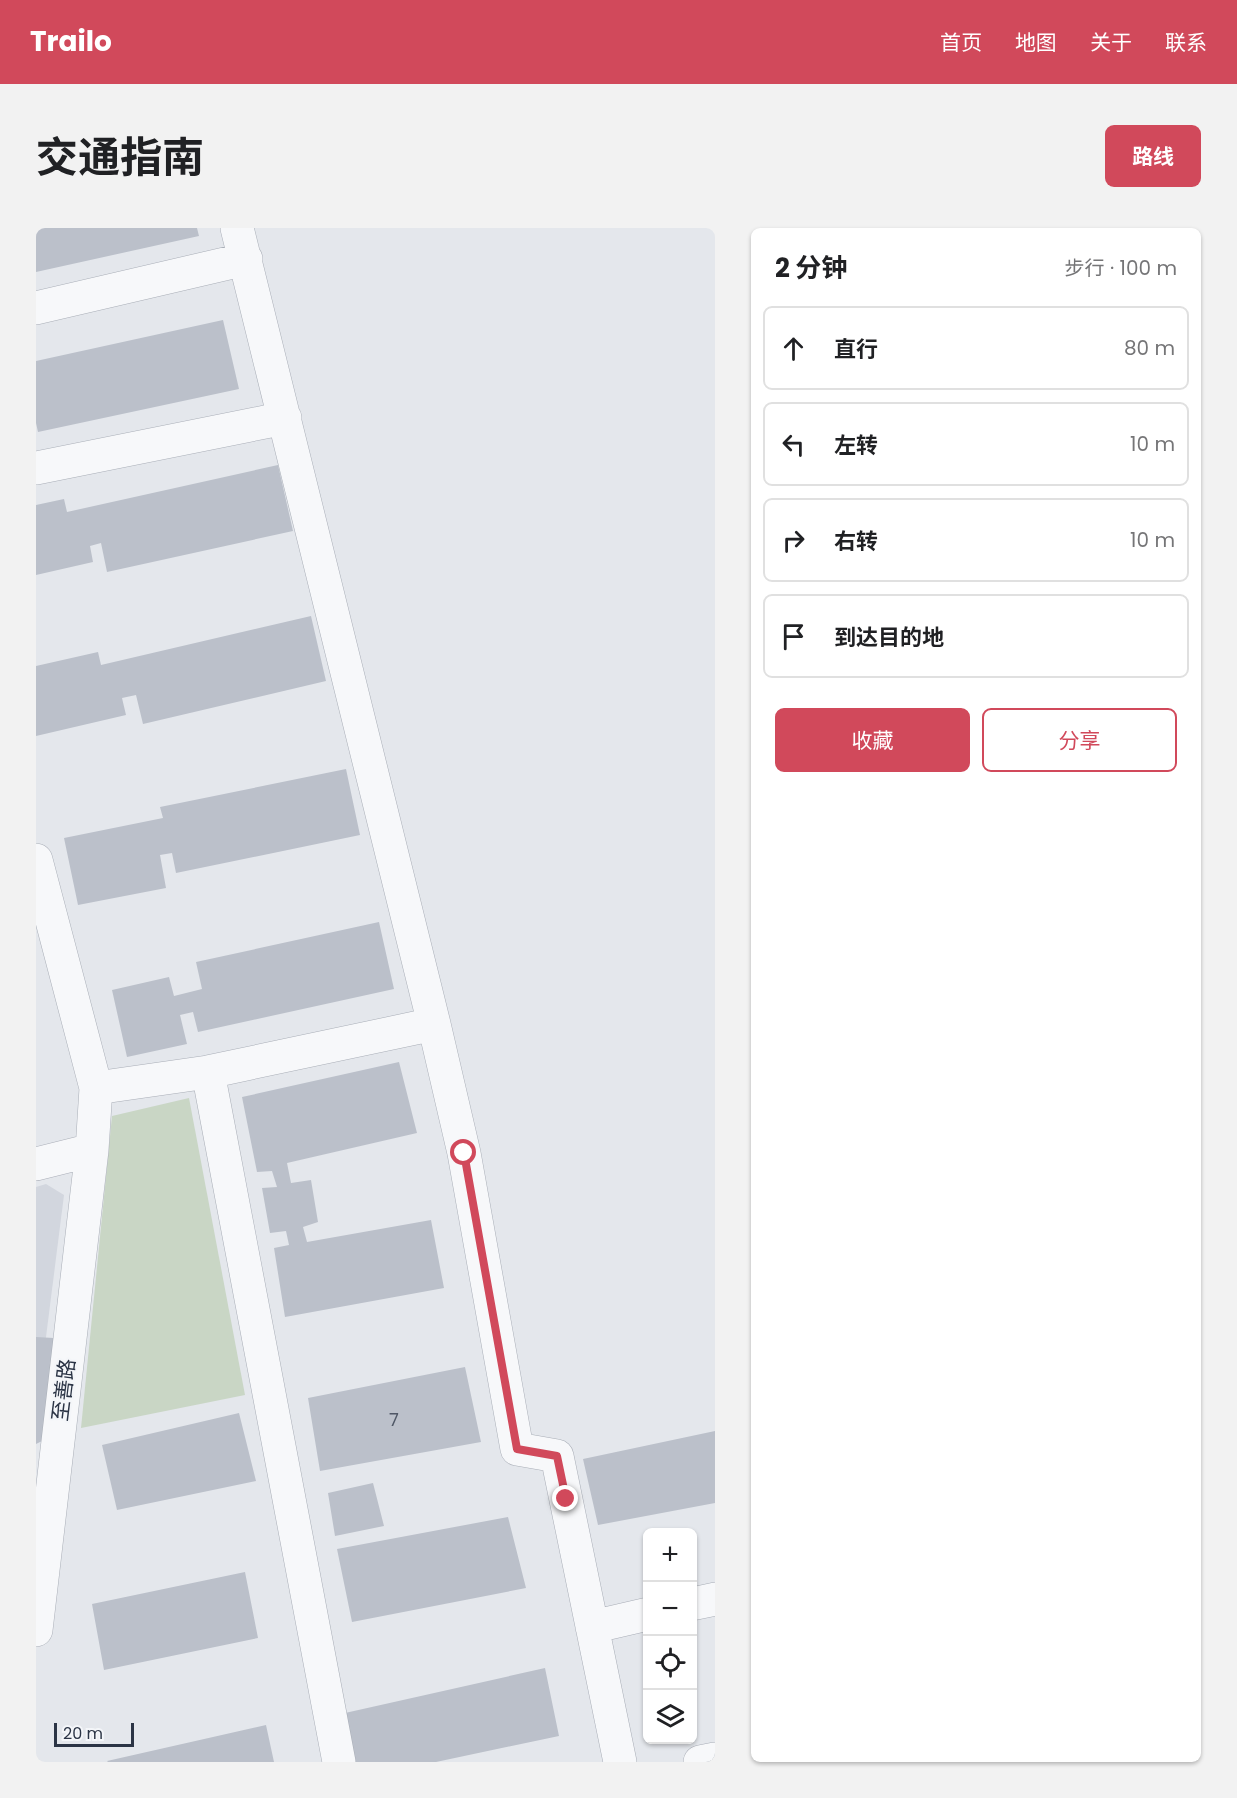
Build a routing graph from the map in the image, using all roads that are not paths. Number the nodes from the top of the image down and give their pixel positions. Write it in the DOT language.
graph roads {
  1 [pos="237,228"];
  2 [pos="246,259"];
  3 [pos="36,308"];
  4 [pos="285,418"];
  5 [pos="36,468"];
  6 [pos="36,860"];
  7 [pos="434,1024"];
  8 [pos="208,1072"];
  9 [pos="96,1088"];
  10 [pos="92,1150"];
  11 [pos="36,1164"];
  12 [pos="715,1599"];
  13 [pos="697,1603"];
  14 [pos="643,1615"];
  15 [pos="592,1627"];
  16 [pos="36,1630"];
  17 [pos="715,1759"];
  18 [pos="339,1762"];
  19 [pos="620,1762"];
  20 [pos="700,1762"];
  1 -- 2 [label="street"];
  2 -- 3 [label="street"];
  2 -- 4 [label="street"];
  4 -- 5 [label="street"];
  4 -- 7 [label="street"];
  6 -- 9 [label="street, 至善路"];
  7 -- 8 [label="street"];
  7 -- 15 [label="street"];
  8 -- 9 [label="street"];
  8 -- 18 [label="street"];
  9 -- 10 [label="street, 至善路"];
  10 -- 11 [label="street"];
  10 -- 16 [label="street, 至善路"];
  12 -- 13 [label="street"];
  14 -- 15 [label="street"];
  15 -- 19 [label="street"];
  17 -- 20 [label="street"];
}
